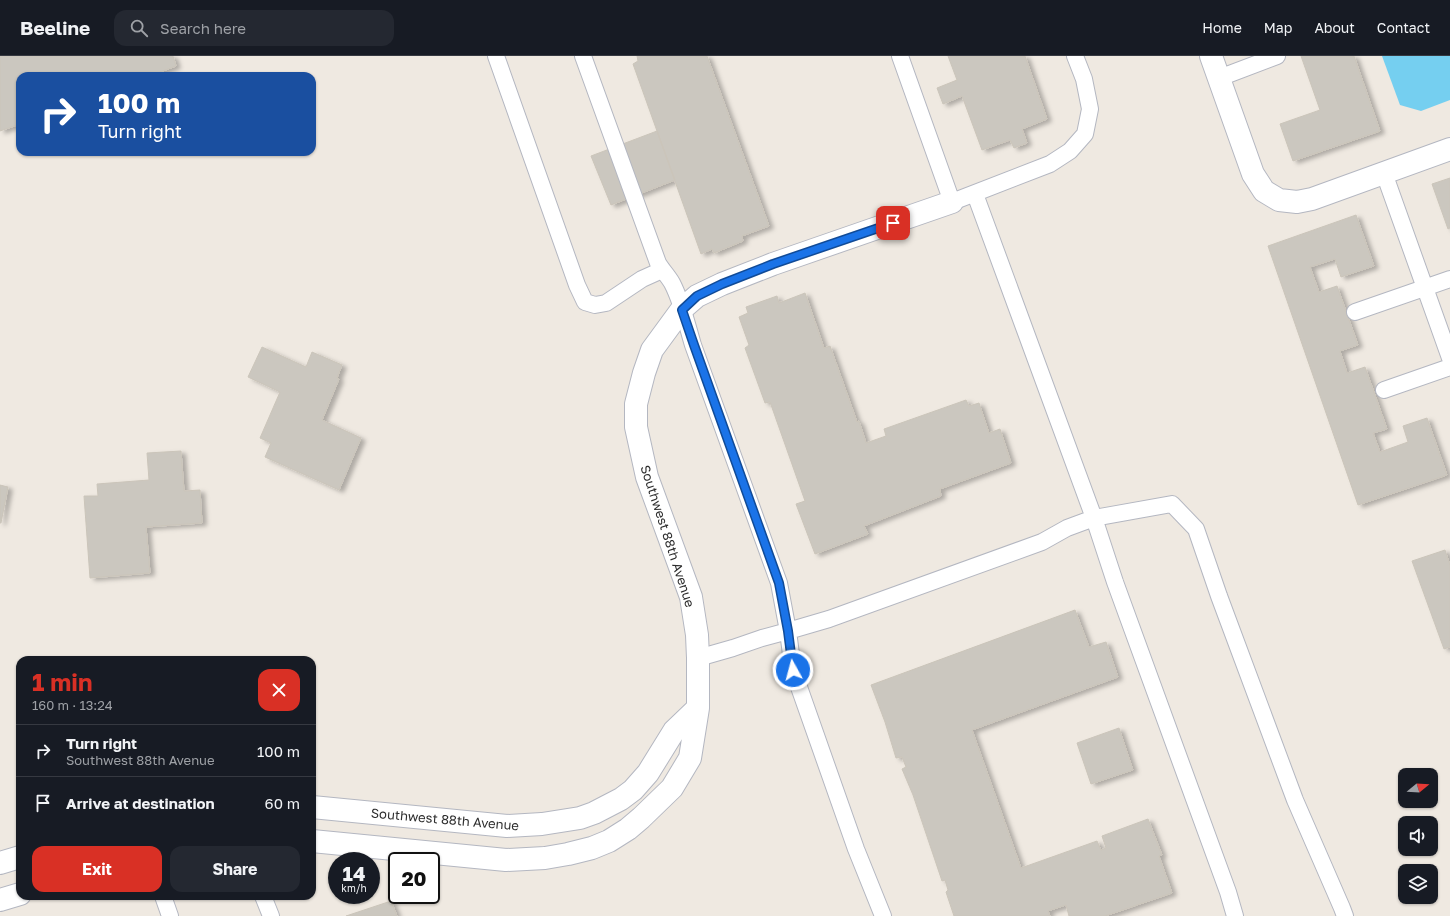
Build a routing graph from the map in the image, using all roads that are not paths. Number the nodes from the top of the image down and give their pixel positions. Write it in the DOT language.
graph roads {
  1 [pos="496,56"];
  2 [pos="583,56"];
  3 [pos="900,56"];
  4 [pos="1075,56"];
  5 [pos="1211,56"];
  6 [pos="1277,56"];
  7 [pos="1218,78"];
  8 [pos="1450,149"];
  9 [pos="1384,173"];
  10 [pos="975,194"];
  11 [pos="952,202"];
  12 [pos="662,270"];
  13 [pos="1450,279"];
  14 [pos="1425,288"];
  15 [pos="682,310"];
  16 [pos="1355,312"];
  17 [pos="1450,358"];
  18 [pos="1450,367"];
  19 [pos="1384,390"];
  20 [pos="1094,518"];
  21 [pos="788,631"];
  22 [pos="698,658"];
  23 [pos="698,708"];
  24 [pos="621,798"];
  25 [pos="316,807"];
  26 [pos="640,818"];
  27 [pos="316,841"];
  28 [pos="16,857"];
  29 [pos="0,863"];
  30 [pos="16,895"];
  31 [pos="0,900"];
  32 [pos="164,900"];
  33 [pos="264,900"];
  34 [pos="170,916"];
  35 [pos="270,916"];
  36 [pos="883,916"];
  37 [pos="1235,916"];
  38 [pos="1345,916"];
  1 -- 12 [label="lane"];
  2 -- 12 [label="lane"];
  3 -- 11 [label="lane"];
  4 -- 10 [label="lane"];
  5 -- 7 [label="street"];
  6 -- 7 [label="lane"];
  7 -- 9 [label="street"];
  8 -- 9 [label="street"];
  9 -- 14 [label="lane"];
  10 -- 11 [label="lane"];
  10 -- 20 [label="lane"];
  11 -- 15 [label="street, Southwest 88th Avenue"];
  12 -- 15 [label="lane"];
  13 -- 14 [label="lane"];
  14 -- 16 [label="lane"];
  14 -- 17 [label="lane"];
  15 -- 21 [label="lane"];
  15 -- 22 [label="street, Southwest 88th Avenue"];
  18 -- 19 [label="lane"];
  20 -- 21 [label="lane"];
  20 -- 37 [label="lane"];
  20 -- 38 [label="lane"];
  21 -- 22 [label="lane"];
  21 -- 36 [label="lane"];
  22 -- 23 [label="street, Southwest 88th Avenue"];
  23 -- 24 [label="street, Southwest 88th Avenue"];
  23 -- 26 [label="street, Southwest 88th Avenue"];
  24 -- 25 [label="street, Southwest 88th Avenue"];
  24 -- 26 [label="street"];
  26 -- 27 [label="street, Southwest 88th Avenue"];
  28 -- 29 [label="street"];
  30 -- 31 [label="street"];
  32 -- 34 [label="lane"];
  33 -- 35 [label="lane"];
}
